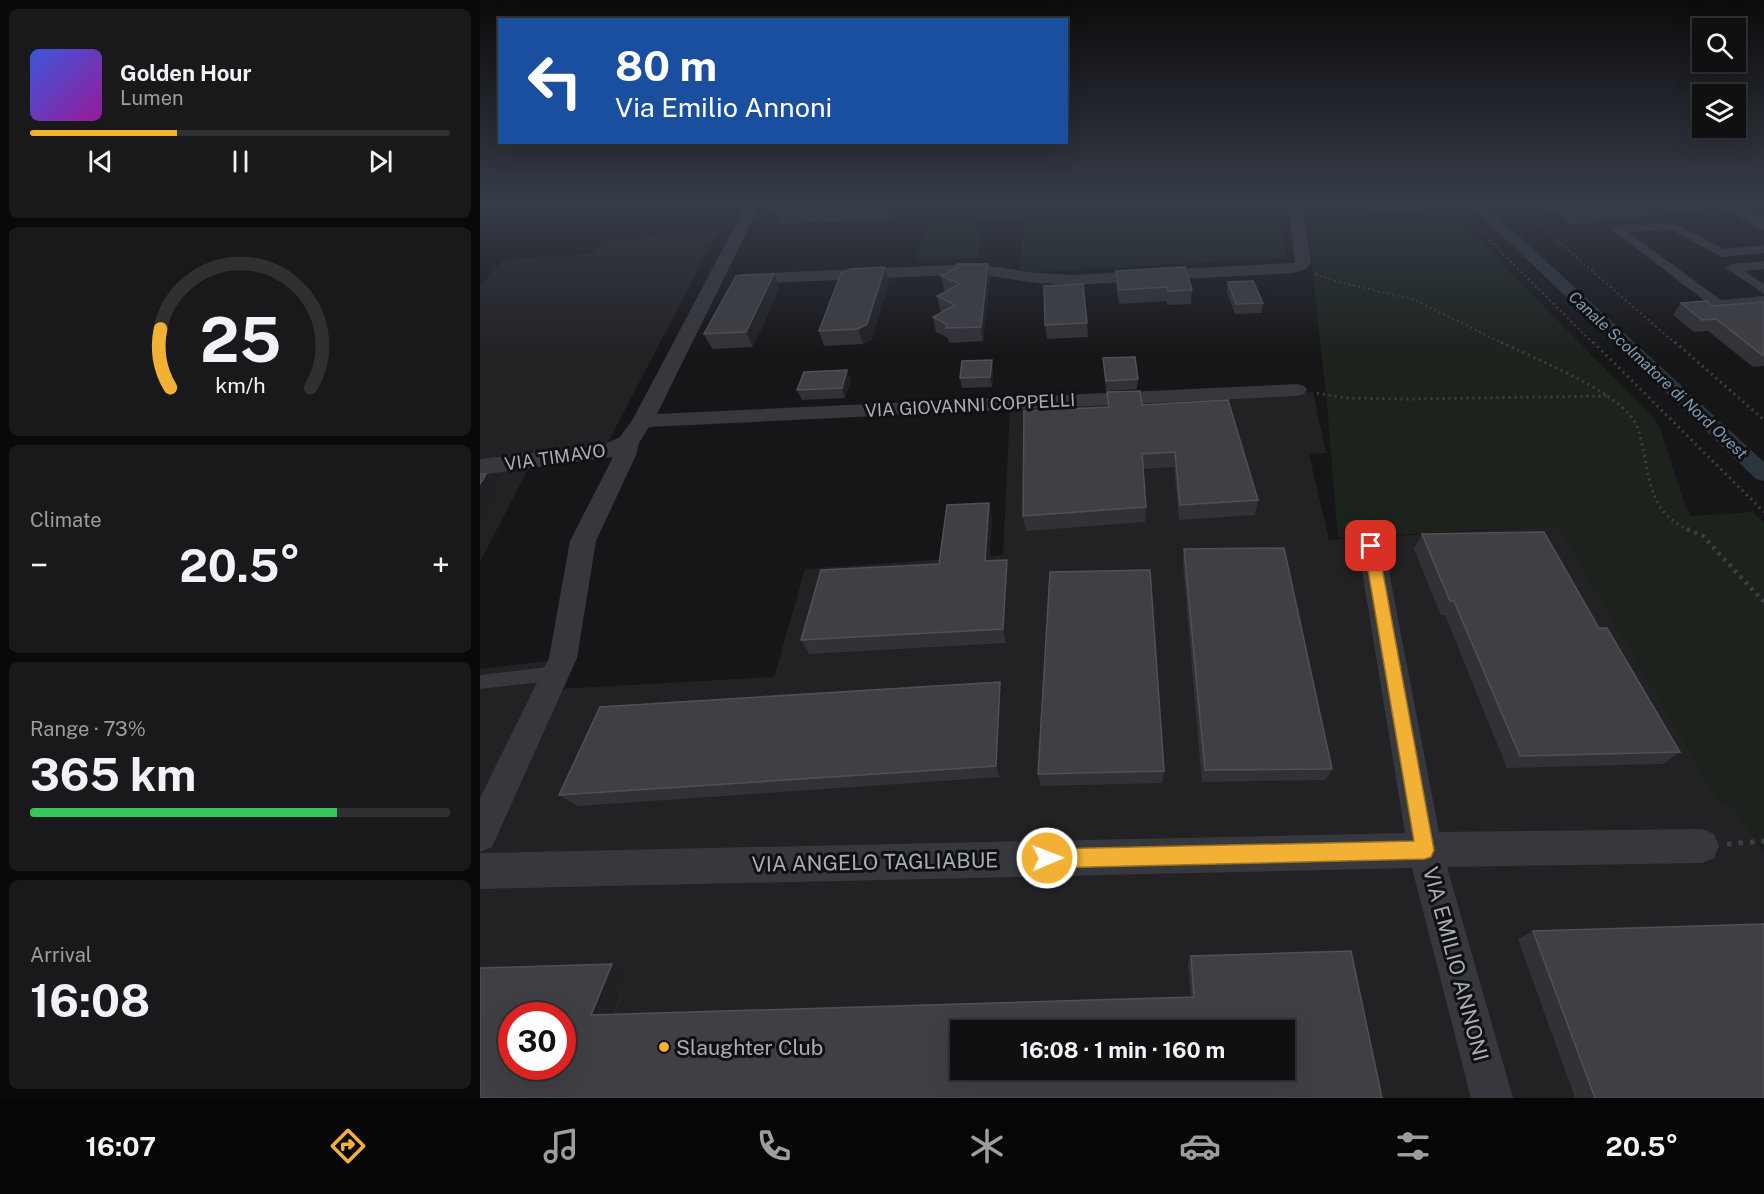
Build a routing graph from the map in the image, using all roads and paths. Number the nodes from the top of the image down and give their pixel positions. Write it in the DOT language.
graph roads {
  1 [pos="729,252"];
  2 [pos="1302,252"];
  3 [pos="1502,252"];
  4 [pos="1571,252"];
  5 [pos="1647,252"];
  6 [pos="1764,265"];
  7 [pos="1300,266"];
  8 [pos="715,280"];
  9 [pos="1764,291"];
  10 [pos="1764,300"];
  11 [pos="1297,390"];
  12 [pos="1610,396"];
  13 [pos="1764,420"];
  14 [pos="635,431"];
  15 [pos="480,467"];
  16 [pos="1764,512"];
  17 [pos="1371,546"];
  18 [pos="1764,602"];
  19 [pos="556,673"];
  20 [pos="480,682"];
  21 [pos="480,835"];
  22 [pos="1764,841"];
  23 [pos="1702,846"];
  24 [pos="1425,850"];
  25 [pos="480,871"];
  26 [pos="1492,1098"];
  1 -- 8 [label="street"];
  2 -- 7 [label="street"];
  3 -- 16 [label="path"];
  4 -- 13 [label="path"];
  5 -- 10 [label="street"];
  6 -- 9 [label="street"];
  7 -- 8 [label="street"];
  7 -- 12 [label="path"];
  8 -- 14 [label="street"];
  11 -- 12 [label="path"];
  11 -- 14 [label="street, VIA GIOVANNI COPPELLI"];
  12 -- 18 [label="path"];
  14 -- 15 [label="street, VIA TIMAVO"];
  14 -- 19 [label="street"];
  17 -- 24 [label="street, VIA EMILIO ANNONI"];
  19 -- 20 [label="lane"];
  19 -- 21 [label="street"];
  22 -- 23 [label="path"];
  23 -- 24 [label="street, VIA ANGELO TAGLIABUE"];
  24 -- 25 [label="street, VIA ANGELO TAGLIABUE"];
  24 -- 26 [label="street, VIA EMILIO ANNONI"];
}
